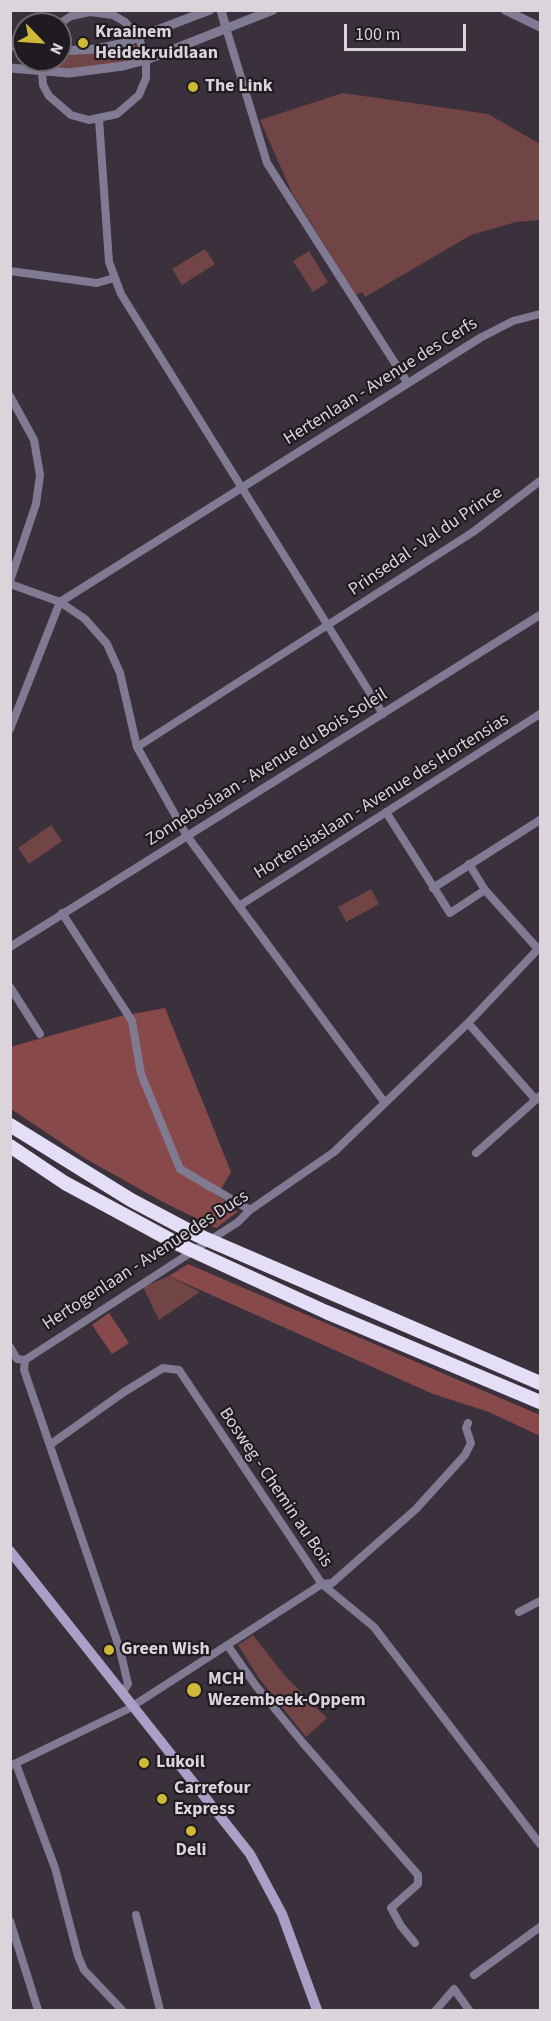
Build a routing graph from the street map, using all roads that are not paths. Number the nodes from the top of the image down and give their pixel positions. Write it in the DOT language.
graph roads {
  1 [pos="210,10"];
  2 [pos="221,10"];
  3 [pos="273,10"];
  4 [pos="90,11"];
  5 [pos="509,11"];
  6 [pos="72,16"];
  7 [pos="540,27"];
  8 [pos="226,28"];
  9 [pos="139,38"];
  10 [pos="72,50"];
  11 [pos="146,60"];
  12 [pos="40,72"];
  13 [pos="72,72"];
  14 [pos="99,120"];
  15 [pos="10,271"];
  16 [pos="114,278"];
  17 [pos="540,314"];
  18 [pos="406,382"];
  19 [pos="10,396"];
  20 [pos="540,482"];
  21 [pos="241,487"];
  22 [pos="10,582"];
  23 [pos="60,602"];
  24 [pos="540,615"];
  25 [pos="327,625"];
  26 [pos="383,714"];
  27 [pos="540,714"];
  28 [pos="10,729"];
  29 [pos="137,747"];
  30 [pos="386,812"];
  31 [pos="540,820"];
  32 [pos="186,836"];
  33 [pos="469,864"];
  34 [pos="433,888"];
  35 [pos="484,890"];
  36 [pos="239,906"];
  37 [pos="62,913"];
  38 [pos="10,947"];
  39 [pos="539,948"];
  40 [pos="10,987"];
  41 [pos="468,1023"];
  42 [pos="40,1034"];
  43 [pos="538,1098"];
  44 [pos="385,1103"];
  45 [pos="10,1125"];
  46 [pos="10,1146"];
  47 [pos="476,1153"];
  48 [pos="250,1210"];
  49 [pos="10,1347"];
  50 [pos="25,1360"];
  51 [pos="540,1383"];
  52 [pos="540,1402"];
  53 [pos="468,1423"];
  54 [pos="51,1444"];
  55 [pos="10,1551"];
  56 [pos="322,1584"];
  57 [pos="540,1601"];
  58 [pos="519,1612"];
  59 [pos="228,1646"];
  60 [pos="123,1692"];
  61 [pos="133,1706"];
  62 [pos="13,1765"];
  63 [pos="540,1844"];
  64 [pos="136,1915"];
  65 [pos="10,1921"];
  66 [pos="540,1927"];
  67 [pos="415,1943"];
  68 [pos="474,1975"];
  69 [pos="38,2010"];
  70 [pos="122,2010"];
  71 [pos="160,2010"];
  72 [pos="317,2010"];
  73 [pos="436,2010"];
  74 [pos="469,2010"];
  1 -- 9 [label="street"];
  2 -- 8 [label="street"];
  3 -- 8 [label="street"];
  4 -- 6 [label="street"];
  4 -- 9 [label="street"];
  5 -- 7 [label="street"];
  8 -- 11 [label="street"];
  8 -- 18 [label="street"];
  9 -- 10 [label="street"];
  9 -- 11 [label="street"];
  11 -- 13 [label="street"];
  11 -- 14 [label="street"];
  12 -- 14 [label="street"];
  14 -- 16 [label="street"];
  15 -- 16 [label="street"];
  16 -- 21 [label="street"];
  17 -- 18 [label="street, Hertenlaan - Avenue des Cerfs"];
  18 -- 21 [label="street, Hertenlaan - Avenue des Cerfs"];
  19 -- 22 [label="street"];
  20 -- 25 [label="street, Prinsedal - Val du Prince"];
  21 -- 23 [label="street, Hertenlaan - Avenue des Cerfs"];
  21 -- 25 [label="street"];
  22 -- 23 [label="street"];
  23 -- 28 [label="street"];
  23 -- 29 [label="street"];
  24 -- 26 [label="street, Zonneboslaan - Avenue du Bois Soleil"];
  25 -- 26 [label="street"];
  25 -- 29 [label="street, Prinsedal - Val du Prince"];
  26 -- 32 [label="street, Zonneboslaan - Avenue du Bois Soleil"];
  27 -- 30 [label="street, Hortensiaslaan - Avenue des Hortensias"];
  29 -- 32 [label="street"];
  30 -- 34 [label="street"];
  30 -- 36 [label="street, Hortensiaslaan - Avenue des Hortensias"];
  31 -- 33 [label="street"];
  32 -- 36 [label="street"];
  32 -- 37 [label="street, Zonneboslaan - Avenue du Bois Soleil"];
  33 -- 34 [label="street"];
  33 -- 35 [label="street"];
  34 -- 35 [label="street"];
  35 -- 39 [label="street"];
  36 -- 44 [label="street"];
  37 -- 38 [label="street, Zonneboslaan - Avenue du Bois Soleil"];
  37 -- 48 [label="street"];
  39 -- 41 [label="street, Hertogenlaan - Avenue des Ducs"];
  40 -- 42 [label="street"];
  41 -- 43 [label="street"];
  41 -- 44 [label="street, Hertogenlaan - Avenue des Ducs"];
  43 -- 47 [label="street"];
  44 -- 48 [label="street, Hertogenlaan - Avenue des Ducs"];
  45 -- 51 [label="highway"];
  46 -- 52 [label="highway"];
  48 -- 50 [label="street, Hertogenlaan - Avenue des Ducs"];
  49 -- 50 [label="street"];
  50 -- 54 [label="street"];
  53 -- 56 [label="street"];
  54 -- 56 [label="street, Bosweg - Chemin au Bois"];
  54 -- 60 [label="street"];
  55 -- 60 [label="main road"];
  56 -- 59 [label="street"];
  56 -- 63 [label="street, Bosweg - Chemin au Bois"];
  57 -- 58 [label="street"];
  59 -- 61 [label="street"];
  59 -- 67 [label="street"];
  60 -- 61 [label="main road"];
  61 -- 62 [label="street"];
  61 -- 72 [label="main road"];
  62 -- 70 [label="street"];
  64 -- 71 [label="street"];
  65 -- 69 [label="street"];
  66 -- 68 [label="street"];
  73 -- 74 [label="street"];
}
